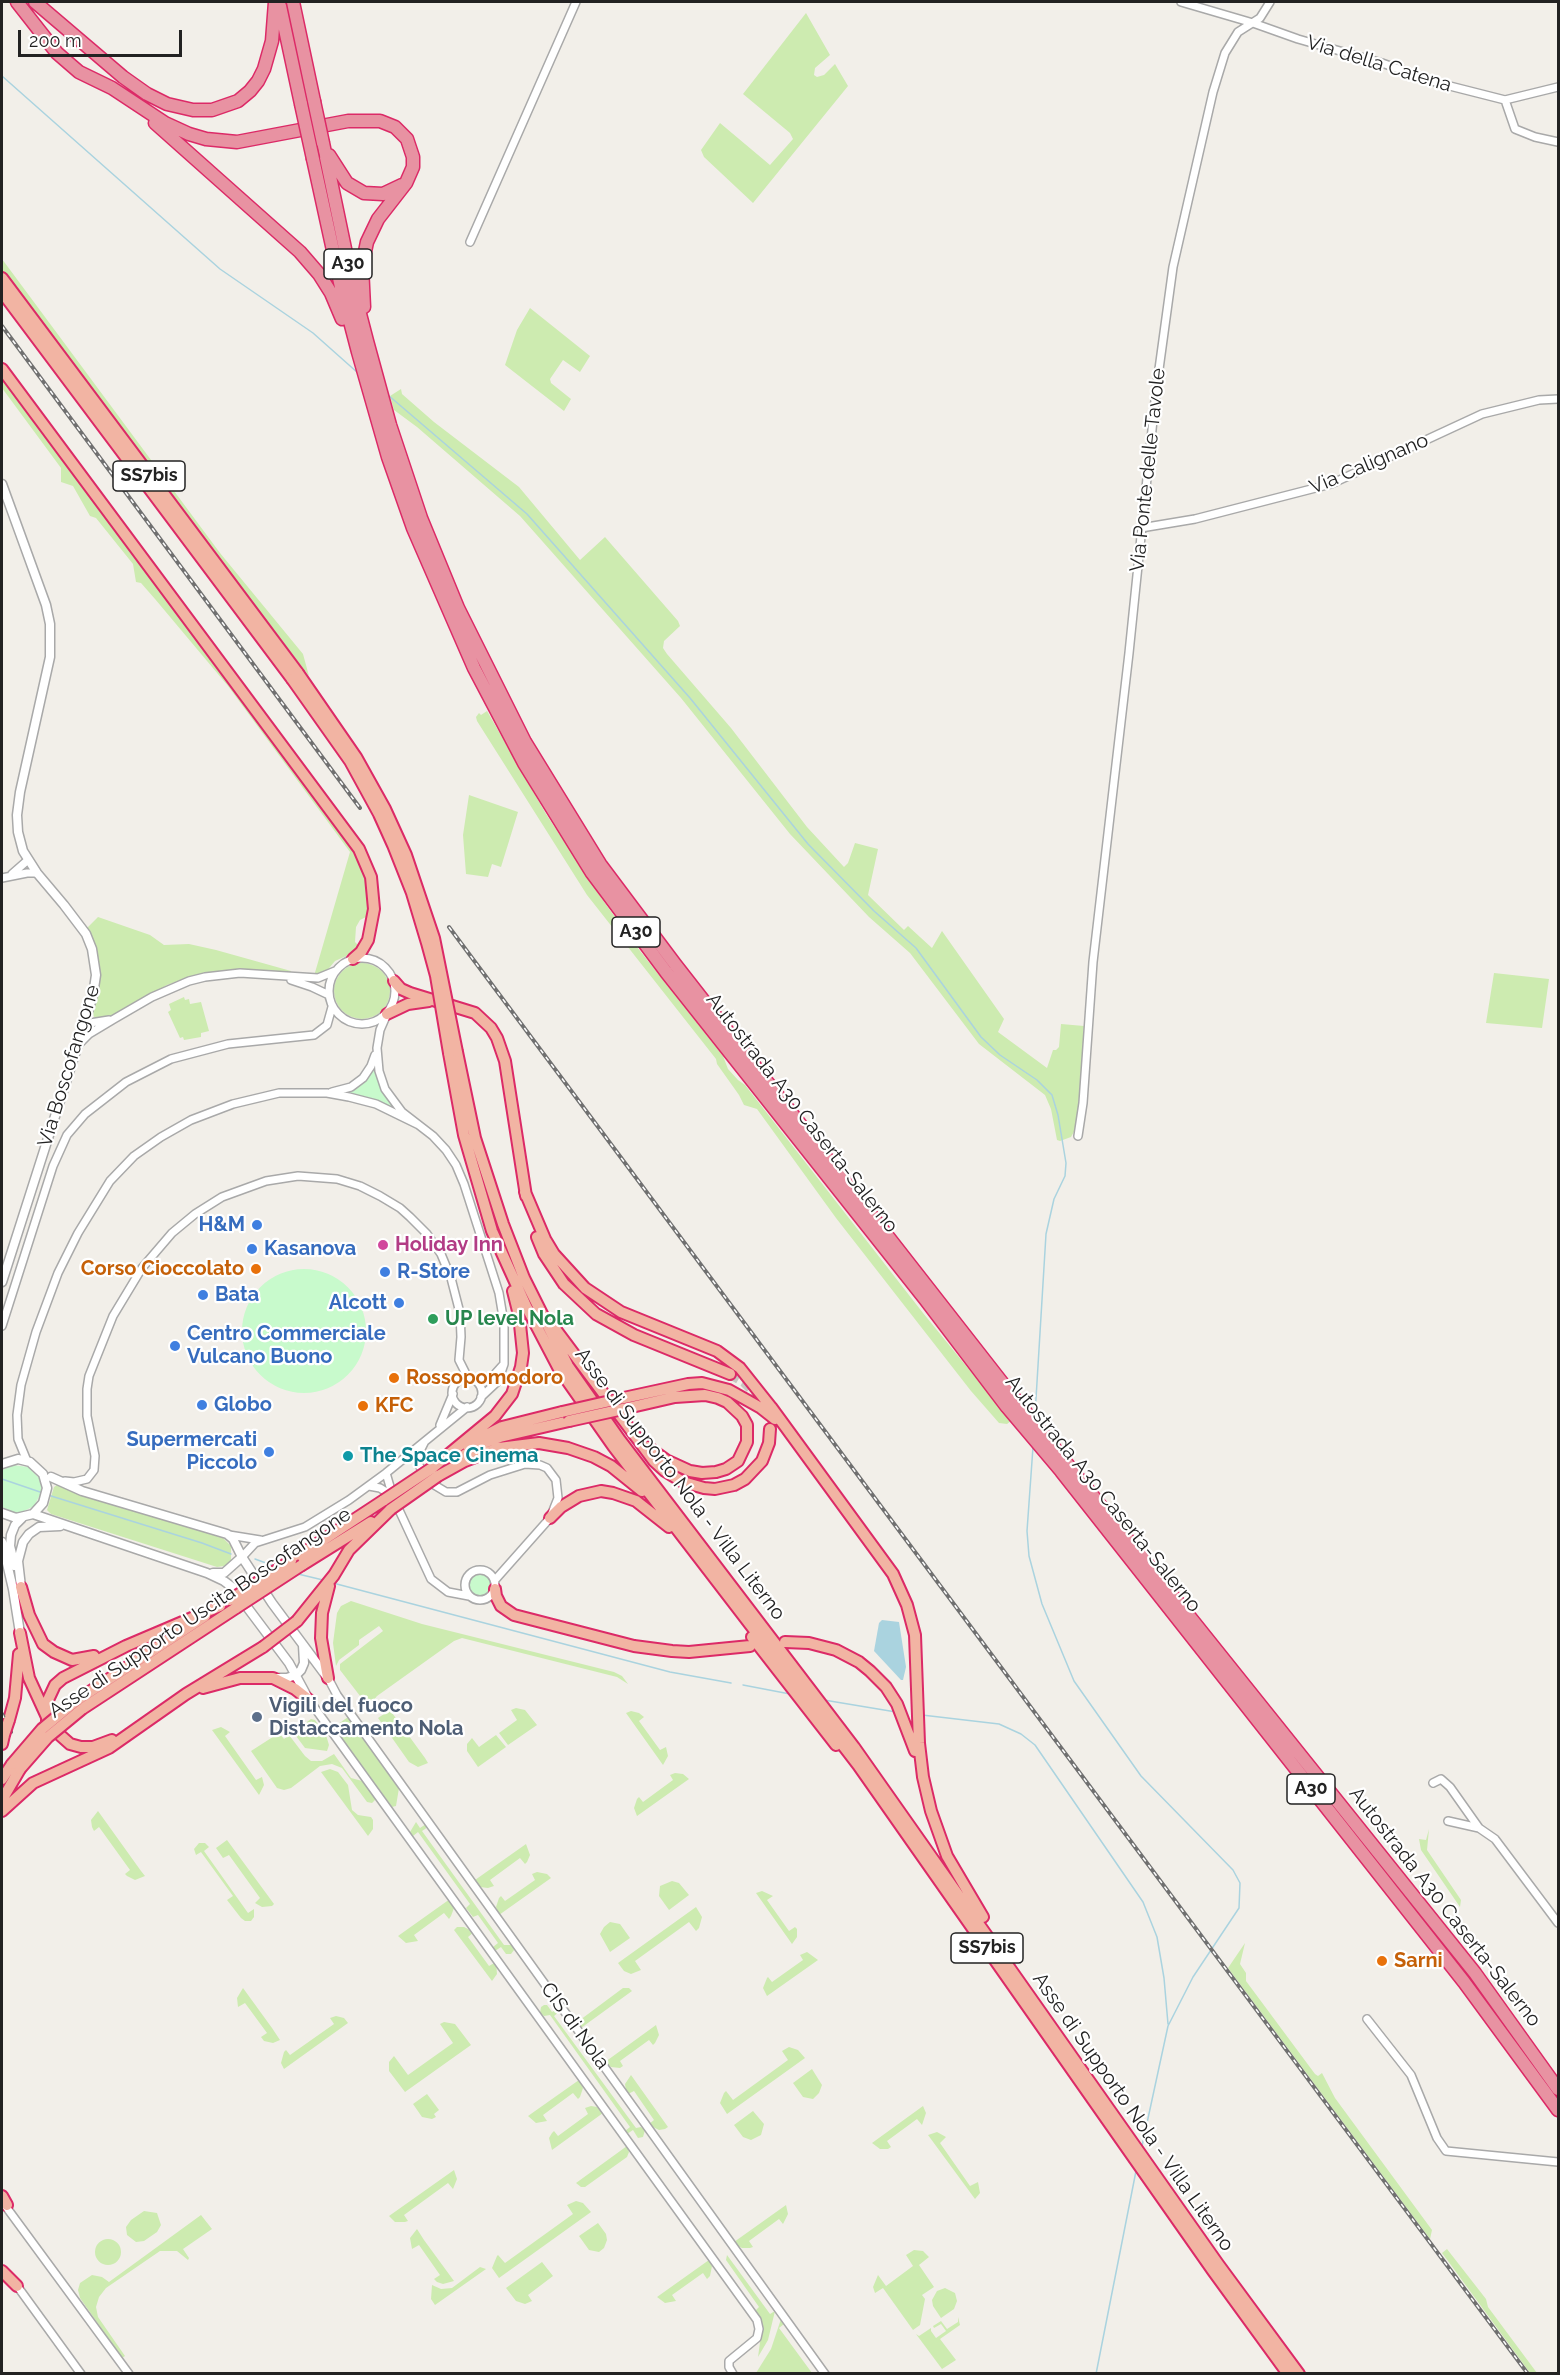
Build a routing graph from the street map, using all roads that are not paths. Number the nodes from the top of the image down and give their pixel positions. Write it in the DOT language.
graph roads {
  1 [pos="17,2"];
  2 [pos="35,2"];
  3 [pos="277,2"];
  4 [pos="293,2"];
  5 [pos="576,2"];
  6 [pos="1181,2"];
  7 [pos="1270,2"];
  8 [pos="1253,23"];
  9 [pos="123,77"];
  10 [pos="1558,87"];
  11 [pos="1505,100"];
  12 [pos="133,101"];
  13 [pos="308,103"];
  14 [pos="154,115"];
  15 [pos="1558,142"];
  16 [pos="323,143"];
  17 [pos="406,183"];
  18 [pos="470,242"];
  19 [pos="2,278"];
  20 [pos="2,293"];
  21 [pos="367,341"];
  22 [pos="354,350"];
  23 [pos="2,369"];
  24 [pos="1558,399"];
  25 [pos="2,484"];
  26 [pos="1141,528"];
  27 [pos="295,676"];
  28 [pos="28,860"];
  29 [pos="37,873"];
  30 [pos="10,876"];
  31 [pos="2,878"];
  32 [pos="353,959"];
  33 [pos="335,971"];
  34 [pos="278,976"];
  35 [pos="394,981"];
  36 [pos="329,995"];
  37 [pos="431,1000"];
  38 [pos="332,1007"];
  39 [pos="88,1012"];
  40 [pos="387,1014"];
  41 [pos="114,1018"];
  42 [pos="96,1022"];
  43 [pos="84,1026"];
  44 [pos="93,1032"];
  45 [pos="77,1047"];
  46 [pos="377,1048"];
  47 [pos="453,1052"];
  48 [pos="327,1092"];
  49 [pos="417,1124"];
  50 [pos="1078,1136"];
  51 [pos="525,1192"];
  52 [pos="492,1232"];
  53 [pos="524,1278"];
  54 [pos="2,1282"];
  55 [pos="2,1326"];
  56 [pos="504,1364"];
  57 [pos="730,1374"];
  58 [pos="468,1378"];
  59 [pos="476,1381"];
  60 [pos="453,1394"];
  61 [pos="482,1397"];
  62 [pos="621,1404"];
  63 [pos="467,1407"];
  64 [pos="784,1427"];
  65 [pos="770,1429"];
  66 [pos="436,1432"];
  67 [pos="638,1438"];
  68 [pos="424,1443"];
  69 [pos="27,1461"];
  70 [pos="2,1464"];
  71 [pos="40,1470"];
  72 [pos="435,1472"];
  73 [pos="386,1473"];
  74 [pos="51,1477"];
  75 [pos="630,1480"];
  76 [pos="369,1486"];
  77 [pos="389,1502"];
  78 [pos="2,1513"];
  79 [pos="666,1513"];
  80 [pos="33,1514"];
  81 [pos="23,1517"];
  82 [pos="550,1518"];
  83 [pos="669,1527"];
  84 [pos="72,1528"];
  85 [pos="227,1534"];
  86 [pos="262,1540"];
  87 [pos="2,1542"];
  88 [pos="242,1557"];
  89 [pos="207,1573"];
  90 [pos="495,1584"];
  91 [pos="21,1587"];
  92 [pos="325,1590"];
  93 [pos="469,1596"];
  94 [pos="233,1604"];
  95 [pos="220,1606"];
  96 [pos="20,1633"];
  97 [pos="785,1642"];
  98 [pos="303,1644"];
  99 [pos="126,1646"];
  100 [pos="750,1646"];
  101 [pos="296,1675"];
  102 [pos="328,1677"];
  103 [pos="273,1678"];
  104 [pos="186,1694"];
  105 [pos="309,1700"];
  106 [pos="79,1705"];
  107 [pos="47,1720"];
  108 [pos="913,1726"];
  109 [pos="137,1727"];
  110 [pos="3,1739"];
  111 [pos="858,1765"];
  112 [pos="16,1766"];
  113 [pos="2,1779"];
  114 [pos="1433,1783"];
  115 [pos="2,1800"];
  116 [pos="2,1811"];
  117 [pos="1448,1821"];
  118 [pos="1479,1828"];
  119 [pos="1558,1923"];
  120 [pos="1367,2019"];
  121 [pos="1067,2048"];
  122 [pos="1558,2090"];
  123 [pos="1558,2110"];
  124 [pos="1116,2126"];
  125 [pos="1558,2162"];
  126 [pos="1161,2189"];
  127 [pos="3,2202"];
  128 [pos="2,2264"];
  129 [pos="2,2271"];
  130 [pos="17,2286"];
  131 [pos="81,2373"];
  132 [pos="129,2373"];
  133 [pos="733,2373"];
  134 [pos="825,2373"];
  135 [pos="1288,2373"];
  136 [pos="1299,2373"];
  1 -- 12 [label="highway"];
  2 -- 9 [label="highway"];
  3 -- 9 [label="highway"];
  3 -- 13 [label="highway, Autostrada A30 Caserta-Salerno / A30"];
  4 -- 13 [label="highway, Autostrada A30 Caserta-Salerno / A30"];
  5 -- 18 [label="street"];
  6 -- 8 [label="street, Via della Catena"];
  7 -- 8 [label="street, Via Ponte delle Tavole"];
  8 -- 11 [label="street, Via della Catena"];
  8 -- 26 [label="street, Via Ponte delle Tavole"];
  9 -- 14 [label="highway"];
  10 -- 11 [label="street"];
  11 -- 15 [label="street"];
  12 -- 14 [label="highway"];
  12 -- 22 [label="highway"];
  13 -- 16 [label="highway, Autostrada A30 Caserta-Salerno / A30, bridge"];
  13 -- 22 [label="highway, Autostrada A30 Caserta-Salerno / A30, bridge"];
  14 -- 17 [label="highway"];
  16 -- 17 [label="highway"];
  16 -- 21 [label="highway, Autostrada A30 Caserta-Salerno / A30"];
  17 -- 21 [label="highway"];
  19 -- 27 [label="highway, Asse di Supporto Nola - Villa Literno / SS7bis"];
  20 -- 27 [label="highway, Asse di Supporto Nola - Villa Literno / SS7bis"];
  21 -- 122 [label="highway, Autostrada A30 Caserta-Salerno / A30"];
  22 -- 123 [label="highway, Autostrada A30 Caserta-Salerno / A30"];
  23 -- 32 [label="highway"];
  24 -- 26 [label="street, Via Calignano"];
  25 -- 28 [label="street, Via Boscofangone"];
  26 -- 50 [label="street, Via Ponte delle Tavole"];
  27 -- 47 [label="highway, Asse di Supporto Nola - Villa Literno / SS7bis, bridge"];
  28 -- 29 [label="street, Via Boscofangone"];
  28 -- 30 [label="street"];
  29 -- 30 [label="street"];
  29 -- 39 [label="street, Via Boscofangone"];
  30 -- 31 [label="street"];
  32 -- 33 [label="street"];
  32 -- 35 [label="street"];
  33 -- 34 [label="street"];
  33 -- 36 [label="street"];
  34 -- 36 [label="street"];
  34 -- 41 [label="street"];
  35 -- 37 [label="highway"];
  35 -- 40 [label="street"];
  36 -- 38 [label="street"];
  37 -- 40 [label="highway"];
  37 -- 51 [label="highway"];
  38 -- 40 [label="street"];
  38 -- 55 [label="street"];
  39 -- 42 [label="street"];
  39 -- 43 [label="street, Via Boscofangone"];
  40 -- 46 [label="street"];
  41 -- 42 [label="street"];
  41 -- 44 [label="street"];
  42 -- 43 [label="street"];
  43 -- 44 [label="street"];
  43 -- 45 [label="street, Via Boscofangone"];
  44 -- 45 [label="street"];
  45 -- 54 [label="street, Via Boscofangone"];
  46 -- 48 [label="street"];
  46 -- 49 [label="street"];
  47 -- 52 [label="highway, Asse di Supporto Nola - Villa Literno / SS7bis"];
  47 -- 53 [label="highway, Asse di Supporto Nola - Villa Literno / SS7bis"];
  48 -- 49 [label="street"];
  48 -- 69 [label="street"];
  49 -- 56 [label="street"];
  51 -- 57 [label="highway"];
  51 -- 64 [label="highway"];
  52 -- 72 [label="highway"];
  52 -- 79 [label="highway, Asse di Supporto Nola - Villa Literno / SS7bis"];
  53 -- 67 [label="highway"];
  53 -- 121 [label="highway, Asse di Supporto Nola - Villa Literno / SS7bis"];
  56 -- 59 [label="street"];
  56 -- 61 [label="street"];
  58 -- 59 [label="street"];
  58 -- 60 [label="street"];
  58 -- 74 [label="street"];
  59 -- 61 [label="street"];
  60 -- 63 [label="street"];
  60 -- 66 [label="street"];
  61 -- 63 [label="street"];
  62 -- 64 [label="highway"];
  62 -- 67 [label="highway"];
  62 -- 72 [label="highway, bridge"];
  63 -- 66 [label="street"];
  64 -- 108 [label="highway"];
  65 -- 67 [label="highway"];
  66 -- 68 [label="street"];
  68 -- 73 [label="street"];
  68 -- 82 [label="street"];
  69 -- 70 [label="street"];
  69 -- 71 [label="street"];
  71 -- 74 [label="street"];
  71 -- 80 [label="street"];
  72 -- 75 [label="highway"];
  72 -- 77 [label="highway, Asse di Supporto Uscita Boscofangone, bridge"];
  73 -- 76 [label="street"];
  73 -- 77 [label="street"];
  74 -- 85 [label="street"];
  75 -- 79 [label="highway"];
  75 -- 83 [label="highway"];
  76 -- 77 [label="street"];
  76 -- 86 [label="street"];
  77 -- 92 [label="highway"];
  77 -- 93 [label="street"];
  77 -- 94 [label="highway, Asse di Supporto Uscita Boscofangone, bridge"];
  77 -- 94 [label="highway, Asse di Supporto Uscita Boscofangone, bridge"];
  78 -- 81 [label="street"];
  79 -- 111 [label="highway, Asse di Supporto Nola - Villa Literno / SS7bis"];
  80 -- 81 [label="street"];
  80 -- 84 [label="street"];
  81 -- 91 [label="street"];
  82 -- 83 [label="highway"];
  82 -- 90 [label="street"];
  83 -- 111 [label="highway"];
  84 -- 89 [label="street"];
  84 -- 91 [label="street"];
  85 -- 86 [label="street"];
  85 -- 88 [label="street"];
  86 -- 88 [label="street"];
  87 -- 96 [label="street"];
  88 -- 89 [label="street"];
  88 -- 98 [label="street"];
  89 -- 101 [label="street"];
  90 -- 93 [label="street"];
  90 -- 93 [label="street"];
  90 -- 100 [label="highway"];
  91 -- 99 [label="highway"];
  92 -- 102 [label="highway"];
  92 -- 104 [label="highway, bridge"];
  94 -- 95 [label="highway, Asse di Supporto Uscita Boscofangone"];
  94 -- 106 [label="highway, Asse di Supporto Uscita Boscofangone"];
  95 -- 99 [label="highway"];
  95 -- 106 [label="highway, Asse di Supporto Uscita Boscofangone"];
  96 -- 107 [label="highway"];
  96 -- 110 [label="highway, bridge"];
  97 -- 108 [label="highway"];
  98 -- 101 [label="street"];
  98 -- 102 [label="street"];
  99 -- 107 [label="highway"];
  101 -- 103 [label="street"];
  101 -- 105 [label="street"];
  102 -- 134 [label="street, CIS di Nola"];
  103 -- 104 [label="highway"];
  103 -- 105 [label="highway"];
  104 -- 109 [label="highway"];
  105 -- 133 [label="street, CIS di Nola"];
  106 -- 112 [label="highway, Asse di Supporto Uscita Boscofangone, bridge"];
  107 -- 109 [label="highway"];
  108 -- 121 [label="highway"];
  109 -- 116 [label="highway"];
  111 -- 124 [label="highway, Asse di Supporto Nola - Villa Literno / SS7bis"];
  112 -- 113 [label="highway, Asse di Supporto Uscita Boscofangone"];
  112 -- 115 [label="highway, Asse di Supporto Uscita Boscofangone"];
  114 -- 118 [label="street"];
  117 -- 118 [label="street"];
  118 -- 119 [label="street"];
  120 -- 125 [label="street"];
  121 -- 124 [label="highway, Asse di Supporto Nola - Villa Literno / SS7bis"];
  124 -- 126 [label="highway, Asse di Supporto Nola - Villa Literno / SS7bis"];
  126 -- 135 [label="highway, Asse di Supporto Nola - Villa Literno / SS7bis"];
  126 -- 136 [label="highway, Asse di Supporto Nola - Villa Literno / SS7bis"];
  127 -- 132 [label="street"];
  128 -- 130 [label="street"];
  129 -- 130 [label="highway"];
  130 -- 131 [label="street"];
}
